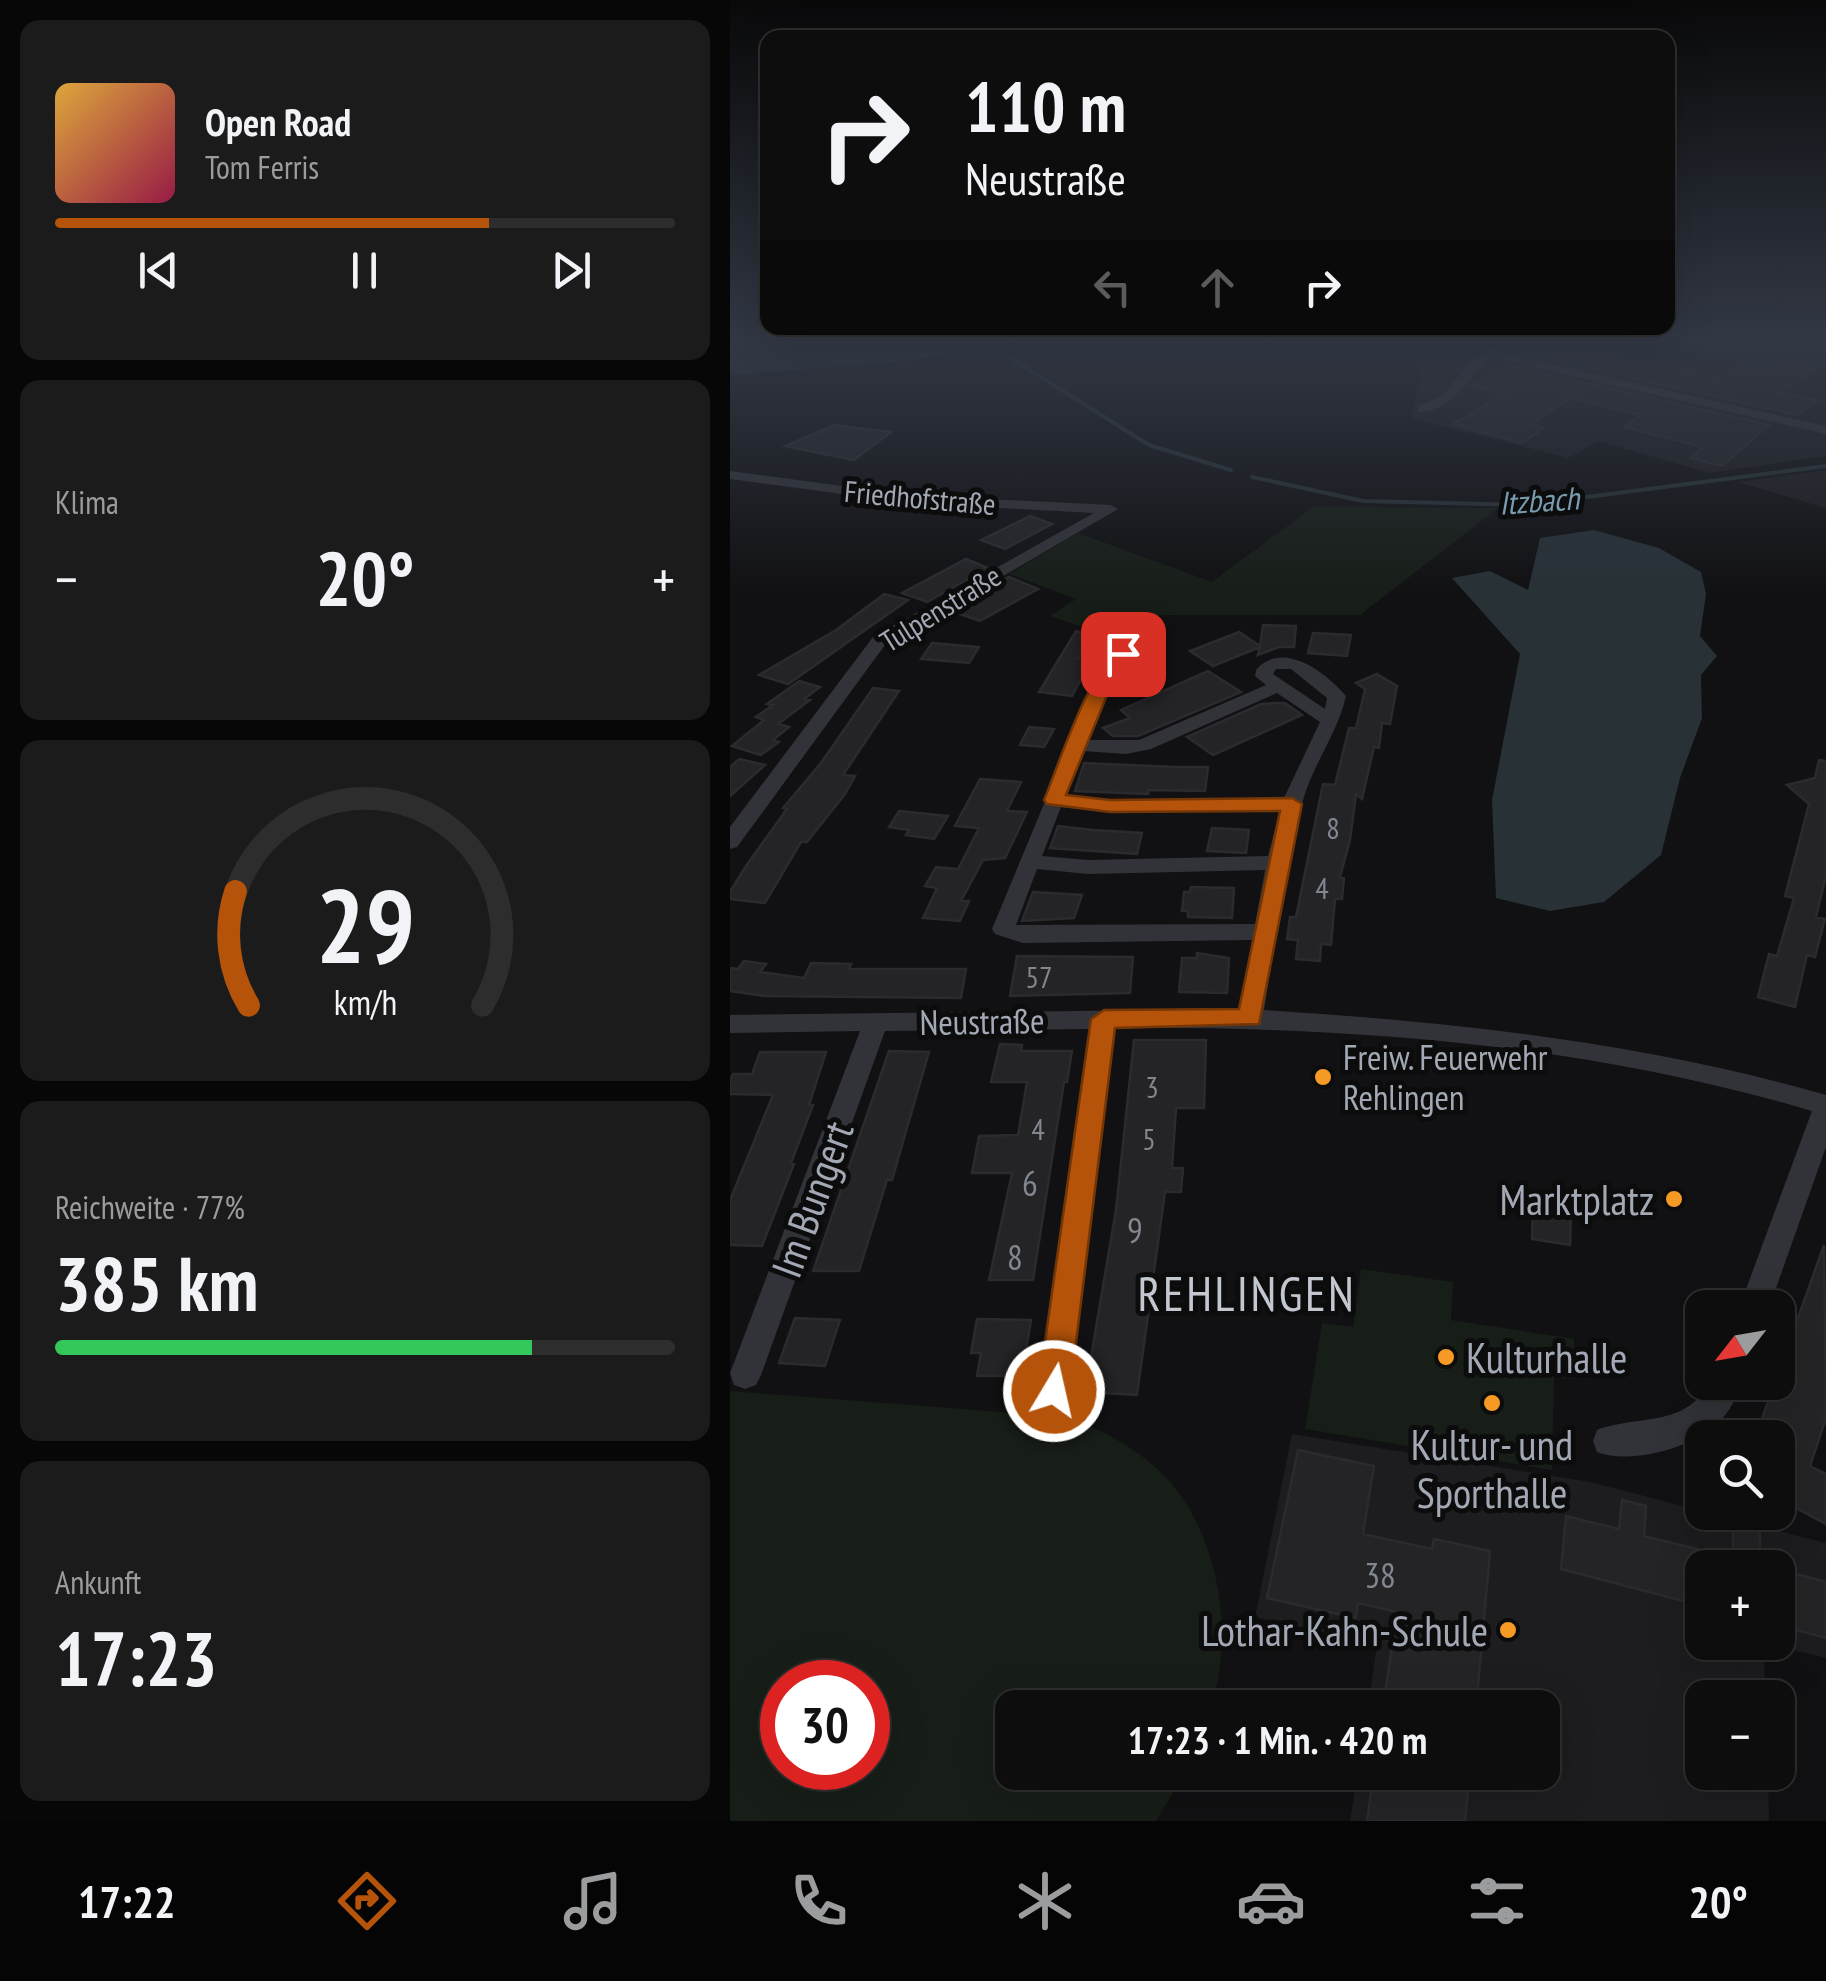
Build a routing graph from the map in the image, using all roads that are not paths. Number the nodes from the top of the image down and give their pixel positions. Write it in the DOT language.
graph roads {
  1 [pos="730,475"];
  2 [pos="1111,509"];
  3 [pos="1123,654"];
  4 [pos="1278,687"];
  5 [pos="1330,722"];
  6 [pos="1075,745"];
  7 [pos="1054,800"];
  8 [pos="1292,804"];
  9 [pos="733,832"];
  10 [pos="1029,862"];
  11 [pos="1279,863"];
  12 [pos="1266,932"];
  13 [pos="1250,1018"];
  14 [pos="1104,1019"];
  15 [pos="876,1022"];
  16 [pos="730,1024"];
  17 [pos="1826,1108"];
  18 [pos="1760,1290"];
  19 [pos="745,1375"];
  20 [pos="1054,1391"];
  21 [pos="1716,1400"];
  22 [pos="1609,1441"];
  1 -- 2 [label="street, Friedhofstraße"];
  2 -- 9 [label="street, Tulpenstraße"];
  3 -- 6 [label="street"];
  4 -- 5 [label="street"];
  4 -- 5 [label="street"];
  4 -- 6 [label="street"];
  5 -- 8 [label="street"];
  6 -- 7 [label="street"];
  7 -- 8 [label="street"];
  7 -- 10 [label="street"];
  8 -- 11 [label="street"];
  10 -- 11 [label="street"];
  10 -- 12 [label="street"];
  11 -- 12 [label="street"];
  12 -- 13 [label="street"];
  13 -- 14 [label="street, Neustraße"];
  13 -- 17 [label="street, Neustraße"];
  14 -- 15 [label="street, Neustraße"];
  14 -- 20 [label="street"];
  15 -- 16 [label="street, Neustraße"];
  15 -- 19 [label="street, Im Bungert"];
  17 -- 18 [label="street"];
  21 -- 22 [label="street"];
}
